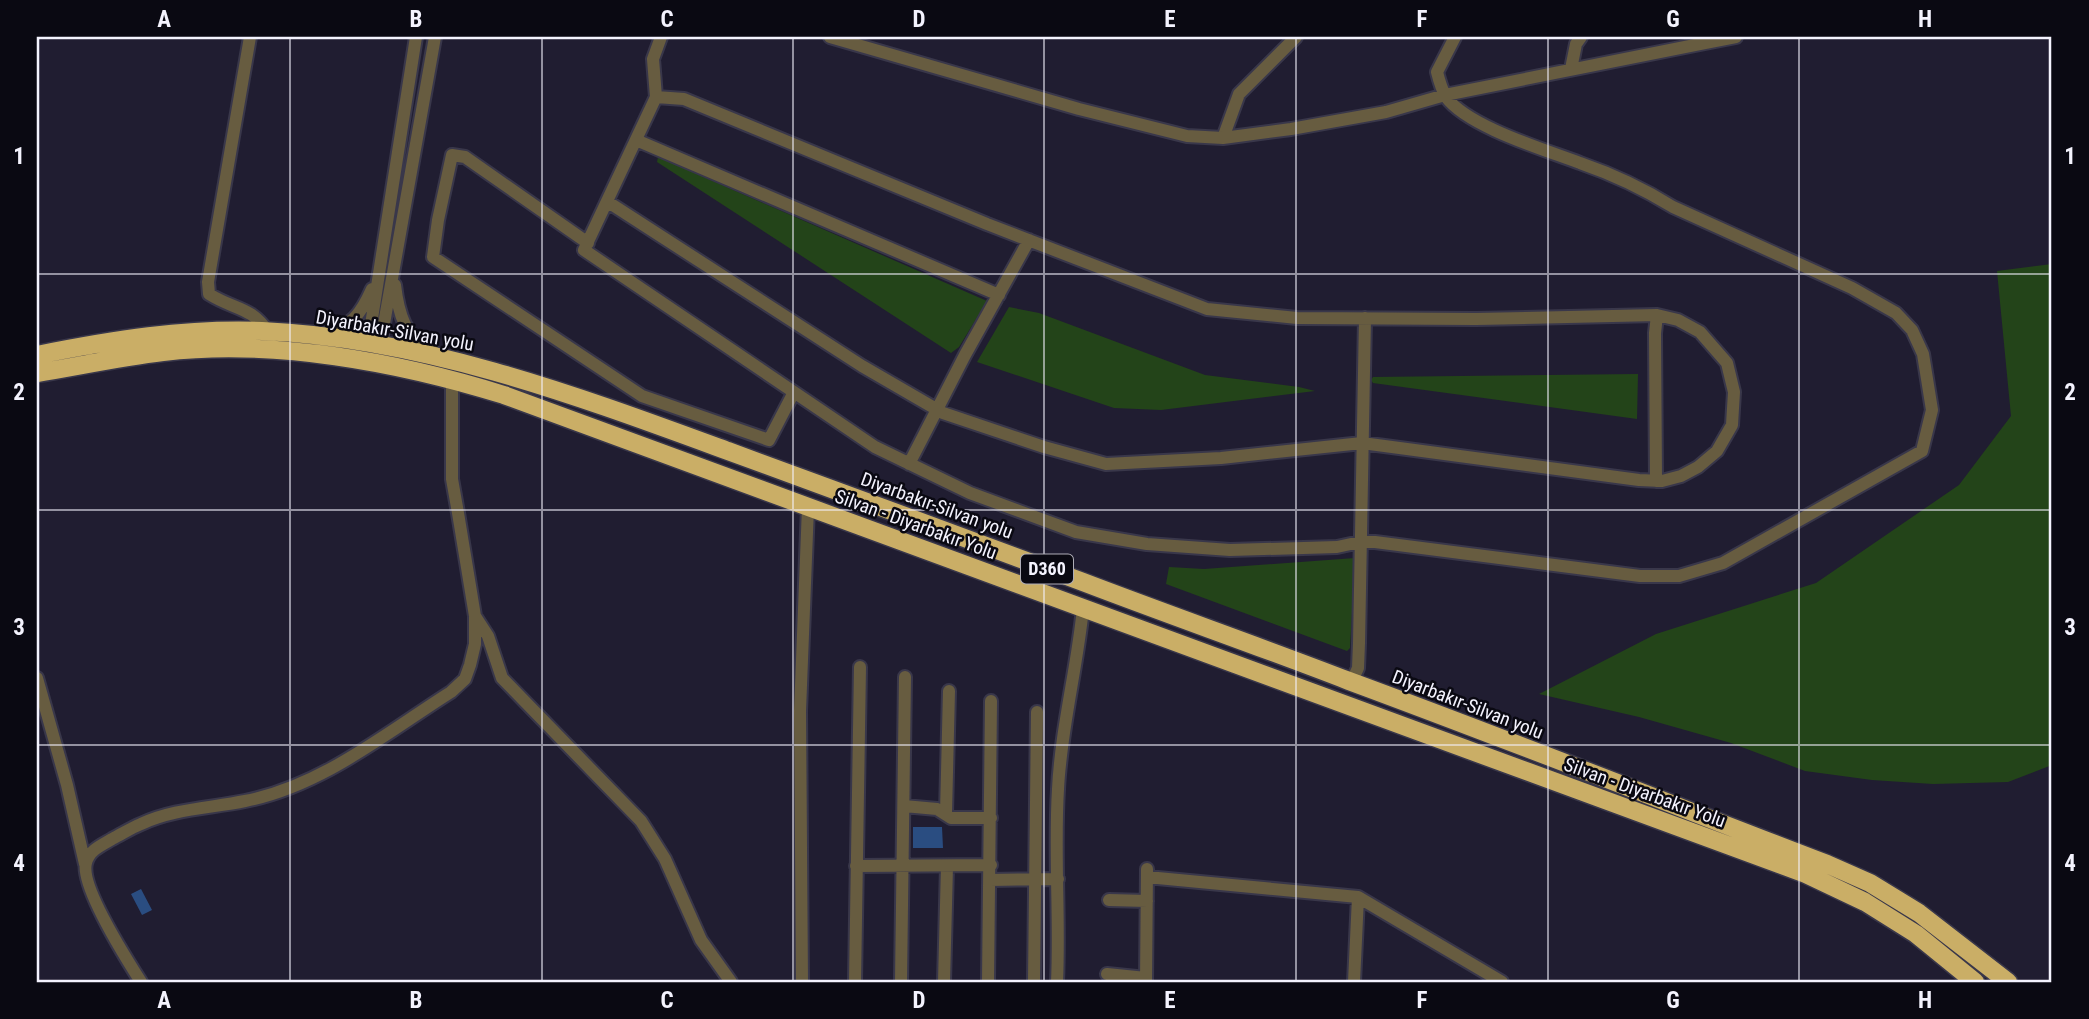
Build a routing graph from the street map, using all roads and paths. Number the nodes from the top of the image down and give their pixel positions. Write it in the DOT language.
graph roads {
  1 [pos="250,37"];
  2 [pos="416,37"];
  3 [pos="435,37"];
  4 [pos="660,37"];
  5 [pos="830,37"];
  6 [pos="1296,37"];
  7 [pos="1455,37"];
  8 [pos="1581,37"];
  9 [pos="1736,37"];
  10 [pos="1706,40"];
  11 [pos="1571,69"];
  12 [pos="1445,95"];
  13 [pos="656,97"];
  14 [pos="1223,138"];
  15 [pos="636,140"];
  16 [pos="608,202"];
  17 [pos="1029,240"];
  18 [pos="588,243"];
  19 [pos="380,270"];
  20 [pos="394,274"];
  21 [pos="999,295"];
  22 [pos="1657,315"];
  23 [pos="1365,318"];
  24 [pos="268,332"];
  25 [pos="320,336"];
  26 [pos="374,345"];
  27 [pos="37,355"];
  28 [pos="469,363"];
  29 [pos="37,373"];
  30 [pos="453,379"];
  31 [pos="794,392"];
  32 [pos="937,409"];
  33 [pos="1362,443"];
  34 [pos="909,464"];
  35 [pos="1656,481"];
  36 [pos="808,506"];
  37 [pos="1360,542"];
  38 [pos="1083,608"];
  39 [pos="475,616"];
  40 [pos="860,667"];
  41 [pos="905,677"];
  42 [pos="37,678"];
  43 [pos="1352,681"];
  44 [pos="949,691"];
  45 [pos="991,701"];
  46 [pos="1037,712"];
  47 [pos="904,806"];
  48 [pos="946,813"];
  49 [pos="991,818"];
  50 [pos="85,865"];
  51 [pos="990,865"];
  52 [pos="856,866"];
  53 [pos="902,866"];
  54 [pos="947,866"];
  55 [pos="1058,879"];
  56 [pos="990,880"];
  57 [pos="1037,880"];
  58 [pos="1358,897"];
  59 [pos="1109,900"];
  60 [pos="1146,901"];
  61 [pos="1107,975"];
  62 [pos="1146,980"];
  63 [pos="141,982"];
  64 [pos="731,982"];
  65 [pos="802,982"];
  66 [pos="855,982"];
  67 [pos="901,982"];
  68 [pos="944,982"];
  69 [pos="988,982"];
  70 [pos="1034,982"];
  71 [pos="1057,982"];
  72 [pos="1354,982"];
  73 [pos="1502,982"];
  74 [pos="1975,982"];
  75 [pos="2008,982"];
  1 -- 24 [label="street"];
  2 -- 19 [label="street"];
  3 -- 20 [label="street"];
  4 -- 13 [label="street"];
  5 -- 14 [label="street"];
  6 -- 14 [label="street"];
  7 -- 12 [label="street"];
  8 -- 11 [label="street"];
  9 -- 10 [label="street"];
  10 -- 11 [label="street"];
  11 -- 12 [label="street"];
  12 -- 14 [label="street"];
  12 -- 37 [label="street"];
  13 -- 15 [label="street"];
  13 -- 17 [label="street"];
  15 -- 16 [label="street"];
  15 -- 21 [label="street"];
  16 -- 18 [label="street"];
  16 -- 32 [label="street"];
  17 -- 21 [label="street"];
  17 -- 23 [label="street"];
  18 -- 31 [label="street"];
  18 -- 31 [label="street"];
  19 -- 25 [label="street"];
  19 -- 26 [label="street"];
  20 -- 26 [label="street"];
  20 -- 28 [label="street"];
  21 -- 32 [label="street"];
  22 -- 23 [label="street"];
  22 -- 35 [label="street"];
  22 -- 35 [label="street"];
  23 -- 33 [label="street"];
  24 -- 25 [label="highway, Diyarbakır-Silvan yolu / D360"];
  24 -- 27 [label="highway, Diyarbakır-Silvan yolu / D360"];
  25 -- 26 [label="highway, Diyarbakır-Silvan yolu / D360"];
  26 -- 28 [label="highway, Diyarbakır-Silvan yolu / D360"];
  28 -- 43 [label="highway, Diyarbakır-Silvan yolu / D360"];
  29 -- 30 [label="highway, Silvan - Diyarbakır Yolu / D360"];
  30 -- 36 [label="highway, Silvan - Diyarbakır Yolu / D360"];
  30 -- 39 [label="street"];
  31 -- 34 [label="street"];
  32 -- 33 [label="street"];
  32 -- 34 [label="street"];
  33 -- 35 [label="street"];
  33 -- 37 [label="street"];
  34 -- 37 [label="street"];
  36 -- 38 [label="highway, Silvan - Diyarbakır Yolu / D360"];
  36 -- 65 [label="street"];
  37 -- 43 [label="street"];
  38 -- 55 [label="street"];
  38 -- 74 [label="highway, Silvan - Diyarbakır Yolu / D360"];
  39 -- 50 [label="street"];
  39 -- 64 [label="street"];
  40 -- 52 [label="street"];
  41 -- 47 [label="street"];
  42 -- 50 [label="street"];
  43 -- 75 [label="highway, Diyarbakır-Silvan yolu / D360"];
  44 -- 48 [label="street"];
  45 -- 49 [label="street"];
  46 -- 57 [label="street"];
  47 -- 48 [label="street"];
  47 -- 53 [label="street"];
  48 -- 49 [label="street"];
  49 -- 51 [label="street"];
  50 -- 63 [label="street"];
  51 -- 54 [label="street"];
  51 -- 56 [label="street"];
  52 -- 53 [label="street"];
  52 -- 66 [label="street"];
  53 -- 54 [label="street"];
  53 -- 67 [label="street"];
  54 -- 68 [label="street"];
  55 -- 57 [label="street"];
  55 -- 71 [label="street"];
  56 -- 57 [label="street"];
  56 -- 69 [label="street"];
  57 -- 70 [label="street"];
  58 -- 60 [label="street"];
  58 -- 72 [label="street"];
  58 -- 73 [label="street"];
  59 -- 60 [label="street"];
  60 -- 62 [label="street"];
  61 -- 62 [label="street"];
}
